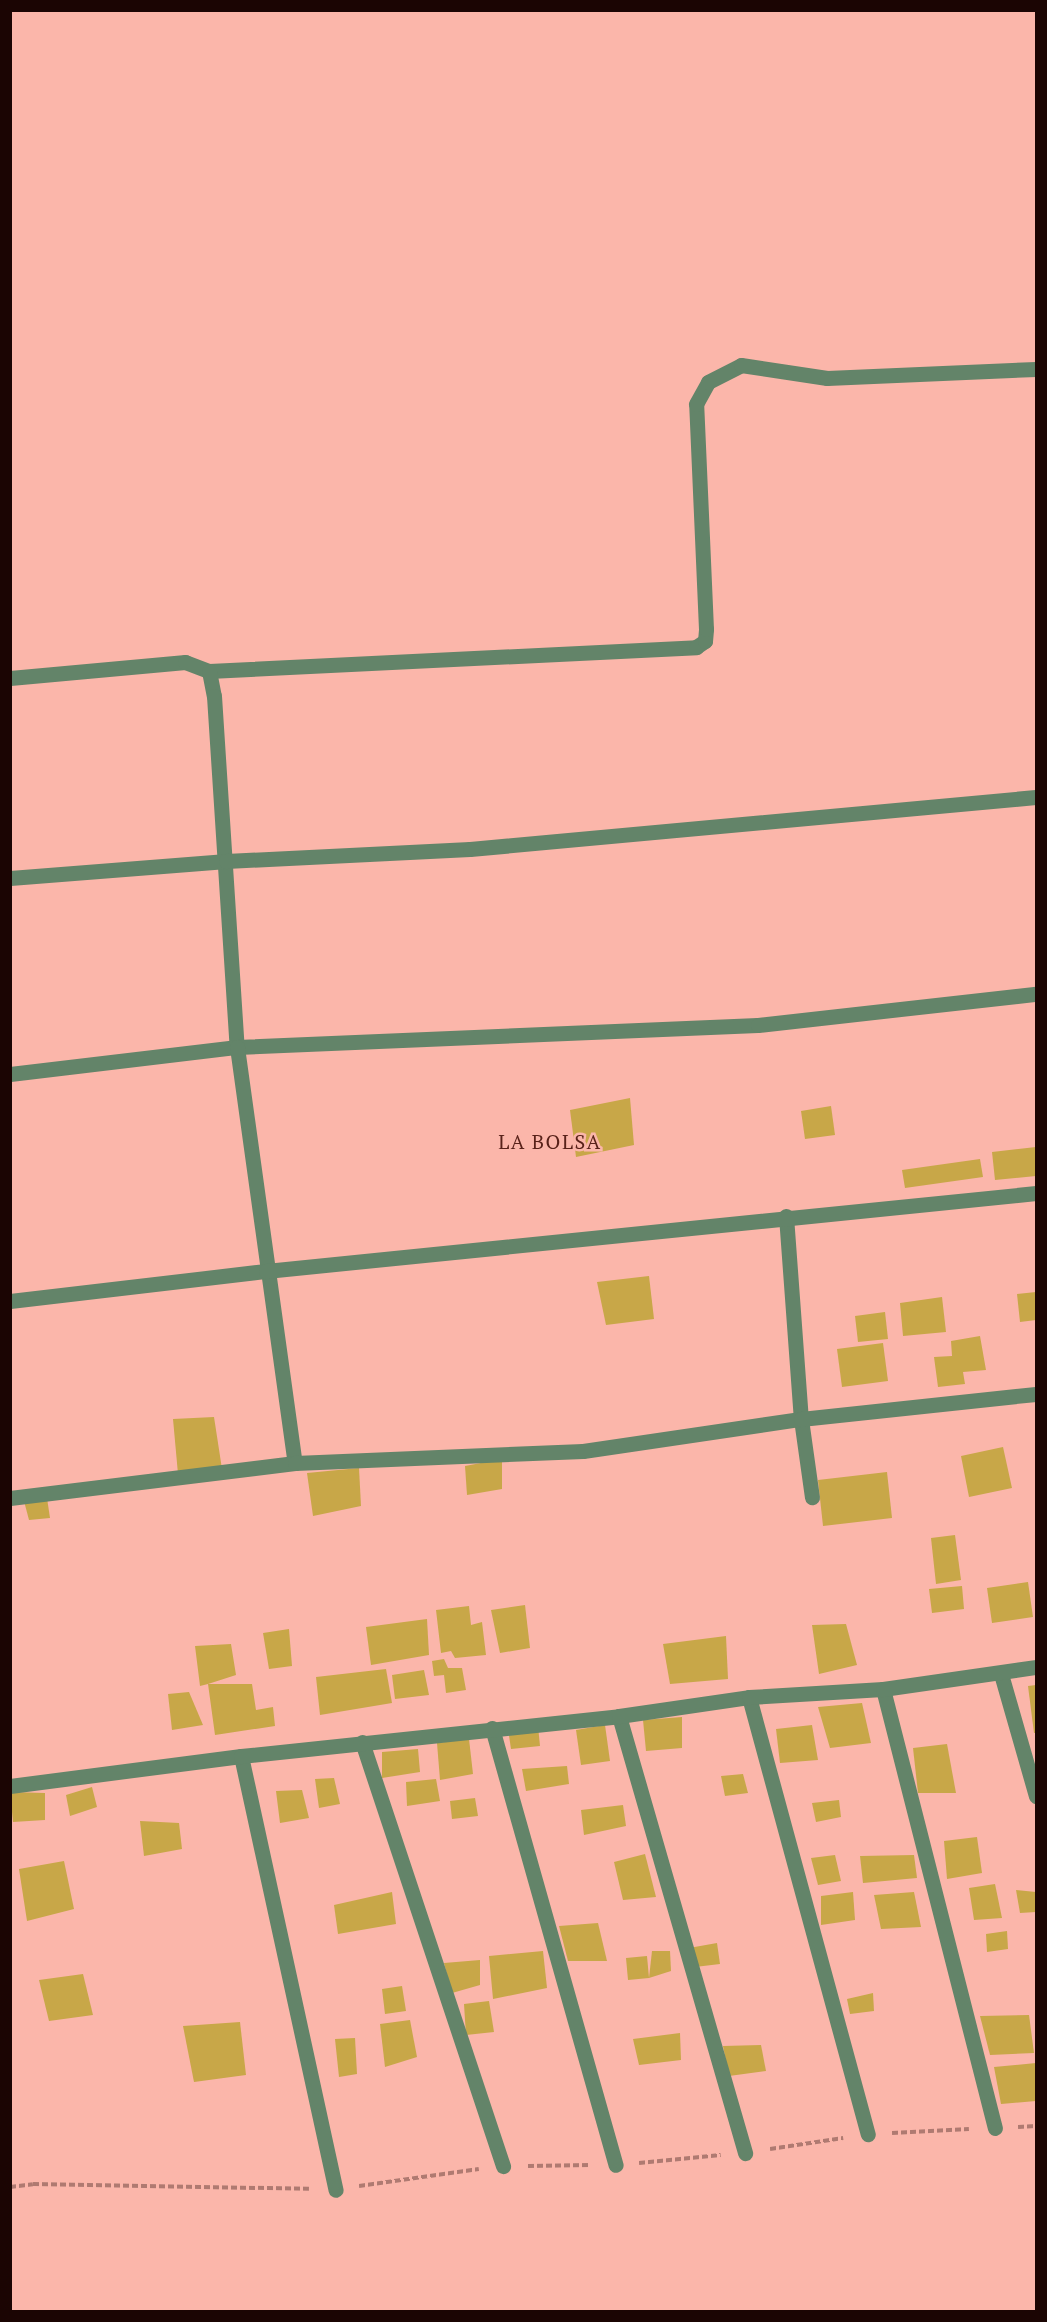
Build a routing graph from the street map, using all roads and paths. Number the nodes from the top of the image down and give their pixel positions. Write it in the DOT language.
graph roads {
  1 [pos="1036,369"];
  2 [pos="209,671"];
  3 [pos="10,678"];
  4 [pos="1036,797"];
  5 [pos="226,861"];
  6 [pos="10,878"];
  7 [pos="1036,994"];
  8 [pos="237,1047"];
  9 [pos="10,1074"];
  10 [pos="1036,1193"];
  11 [pos="786,1216"];
  12 [pos="266,1271"];
  13 [pos="10,1301"];
  14 [pos="1036,1394"];
  15 [pos="801,1419"];
  16 [pos="295,1463"];
  17 [pos="812,1497"];
  18 [pos="10,1498"];
  19 [pos="1036,1667"];
  20 [pos="1001,1674"];
  21 [pos="883,1689"];
  22 [pos="749,1697"];
  23 [pos="619,1716"];
  24 [pos="492,1728"];
  25 [pos="362,1742"];
  26 [pos="241,1756"];
  27 [pos="10,1786"];
  28 [pos="1036,1796"];
  29 [pos="994,2128"];
  30 [pos="868,2134"];
  31 [pos="745,2153"];
  32 [pos="616,2165"];
  33 [pos="502,2166"];
  34 [pos="336,2190"];
  1 -- 2 [label="street"];
  2 -- 3 [label="street"];
  2 -- 5 [label="street"];
  4 -- 5 [label="street"];
  5 -- 6 [label="street"];
  5 -- 8 [label="street"];
  7 -- 8 [label="street"];
  8 -- 9 [label="street"];
  8 -- 12 [label="street"];
  10 -- 11 [label="street"];
  11 -- 12 [label="street"];
  11 -- 15 [label="street"];
  12 -- 13 [label="street"];
  12 -- 16 [label="street"];
  14 -- 15 [label="street"];
  15 -- 16 [label="street"];
  15 -- 17 [label="street"];
  16 -- 18 [label="street"];
  19 -- 20 [label="street"];
  20 -- 21 [label="street"];
  20 -- 28 [label="street"];
  21 -- 22 [label="street"];
  21 -- 29 [label="street"];
  22 -- 23 [label="street"];
  22 -- 30 [label="street"];
  23 -- 24 [label="street"];
  23 -- 31 [label="street"];
  24 -- 25 [label="street"];
  24 -- 32 [label="street"];
  25 -- 26 [label="street"];
  25 -- 33 [label="street"];
  26 -- 27 [label="street"];
  26 -- 34 [label="street"];
}
